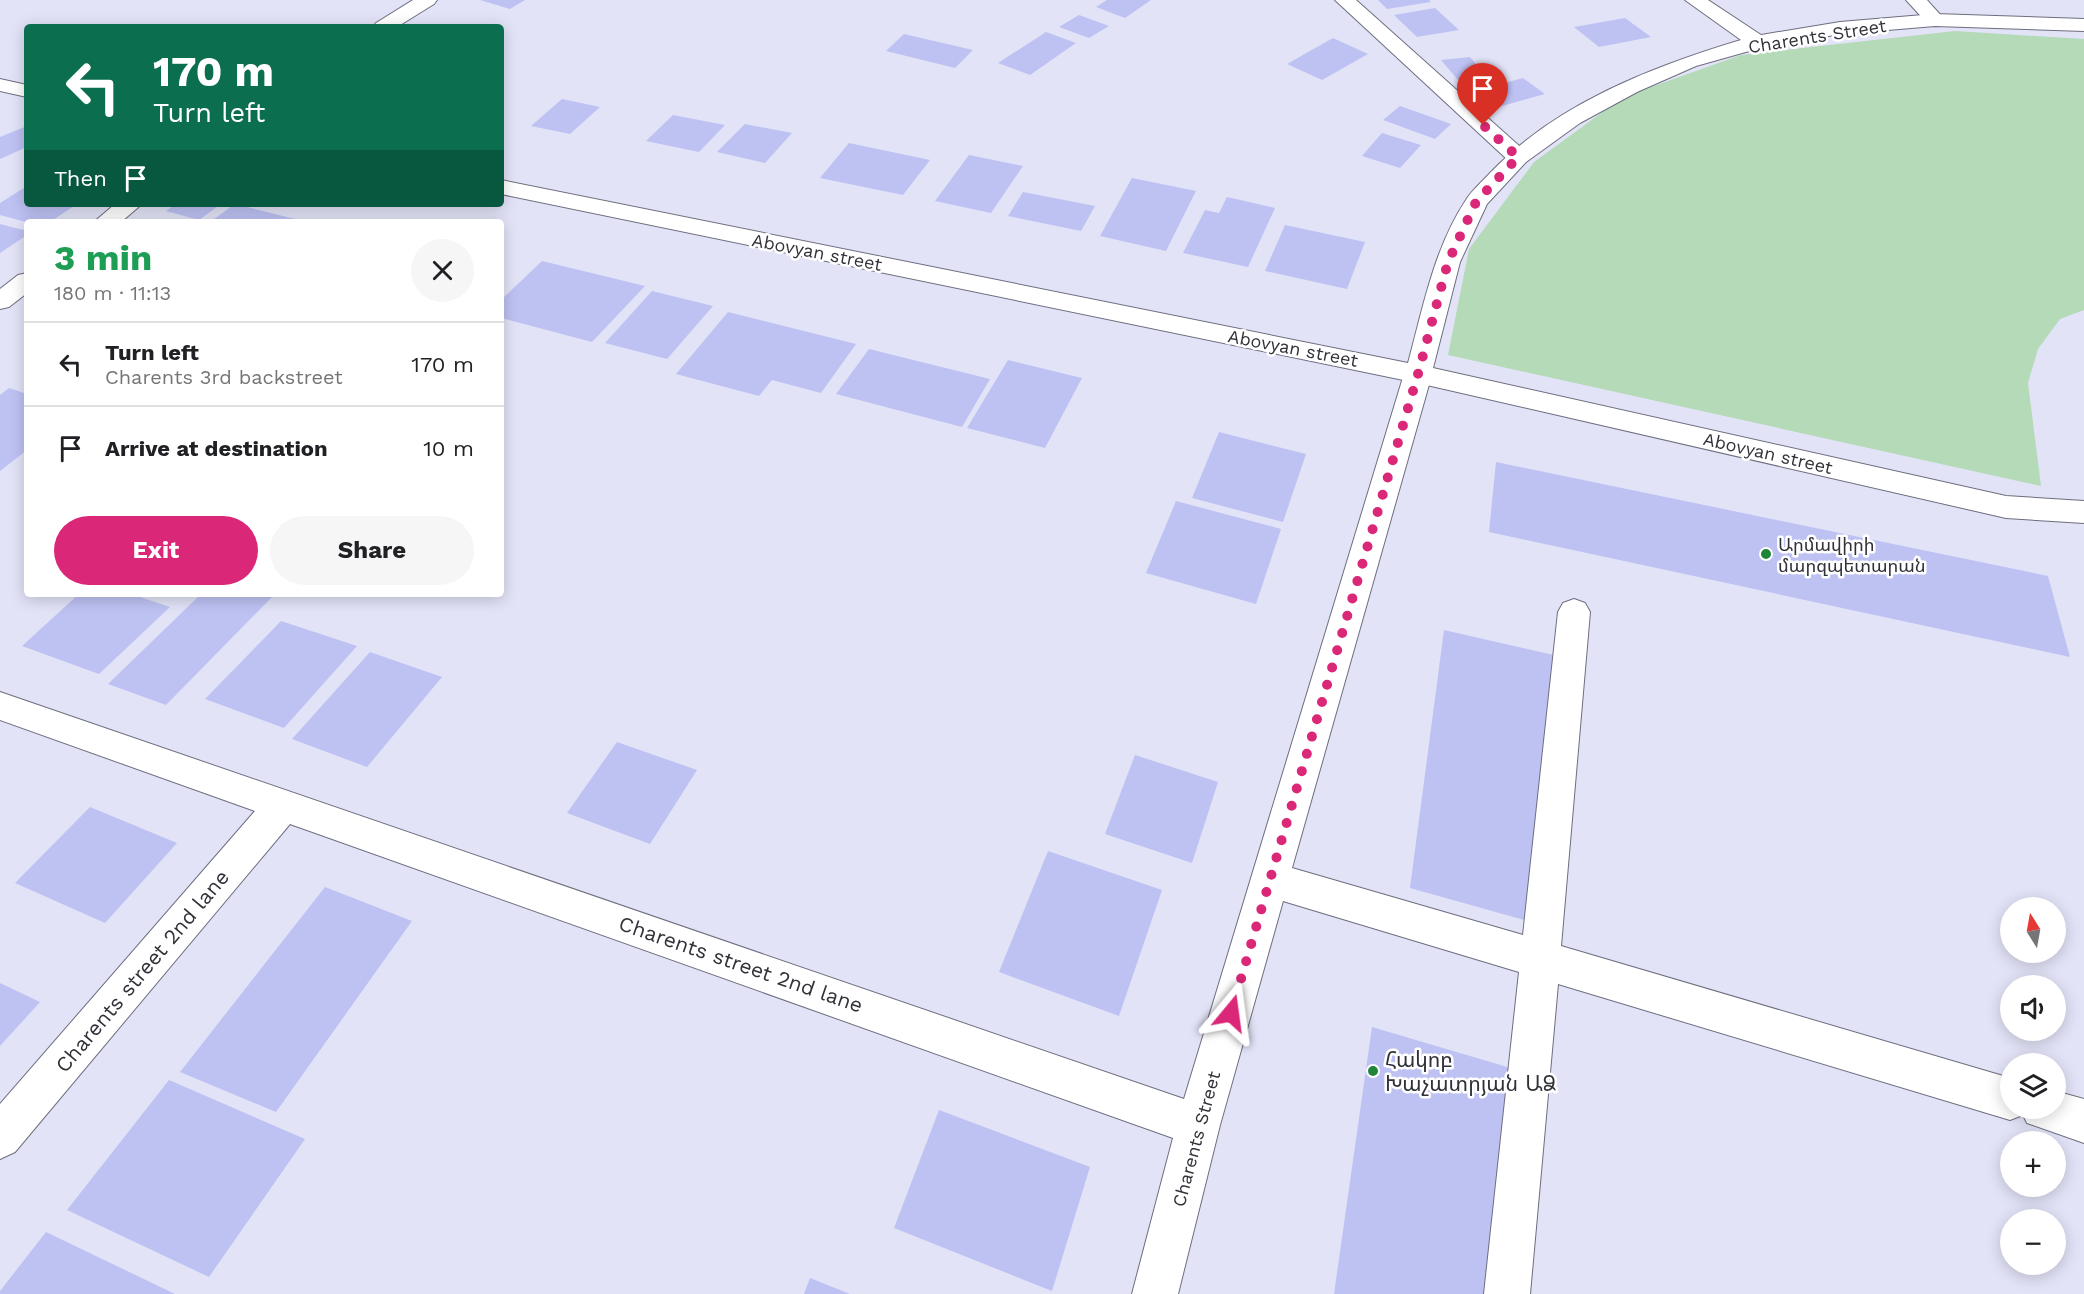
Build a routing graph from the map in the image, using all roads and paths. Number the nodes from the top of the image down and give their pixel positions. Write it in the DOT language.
graph roads {
  1 [pos="427,0"];
  2 [pos="1345,0"];
  3 [pos="1695,0"];
  4 [pos="1916,0"];
  5 [pos="1935,20"];
  6 [pos="388,24"];
  7 [pos="2084,25"];
  8 [pos="1757,42"];
  9 [pos="0,85"];
  10 [pos="24,89"];
  11 [pos="1518,157"];
  12 [pos="504,189"];
  13 [pos="126,207"];
  14 [pos="110,219"];
  15 [pos="24,283"];
  16 [pos="0,301"];
  17 [pos="1418,374"];
  18 [pos="2084,512"];
  19 [pos="1574,612"];
  20 [pos="0,705"];
  21 [pos="284,804"];
  22 [pos="1270,879"];
  23 [pos="1540,959"];
  24 [pos="2000,1096"];
  25 [pos="2066,1115"];
  26 [pos="2084,1121"];
  27 [pos="1198,1125"];
  28 [pos="0,1137"];
  29 [pos="1155,1294"];
  30 [pos="1507,1294"];
  1 -- 6 [label="street"];
  2 -- 11 [label="street"];
  3 -- 8 [label="street"];
  4 -- 5 [label="street"];
  5 -- 7 [label="street, Charents Street"];
  5 -- 8 [label="street, Charents Street"];
  8 -- 11 [label="street, Charents Street"];
  9 -- 10 [label="street"];
  11 -- 17 [label="street, Charents Street"];
  12 -- 17 [label="street, Abovyan street"];
  13 -- 14 [label="street"];
  15 -- 16 [label="street"];
  17 -- 18 [label="street, Abovyan street"];
  17 -- 22 [label="street, Charents Street"];
  19 -- 23 [label="street"];
  20 -- 21 [label="street, Charents street 2nd lane"];
  21 -- 27 [label="street, Charents street 2nd lane"];
  21 -- 28 [label="street, Charents street 2nd lane"];
  22 -- 23 [label="street"];
  22 -- 27 [label="street, Charents Street"];
  23 -- 24 [label="street"];
  23 -- 30 [label="street"];
  25 -- 26 [label="street"];
  27 -- 29 [label="street, Charents Street"];
}
